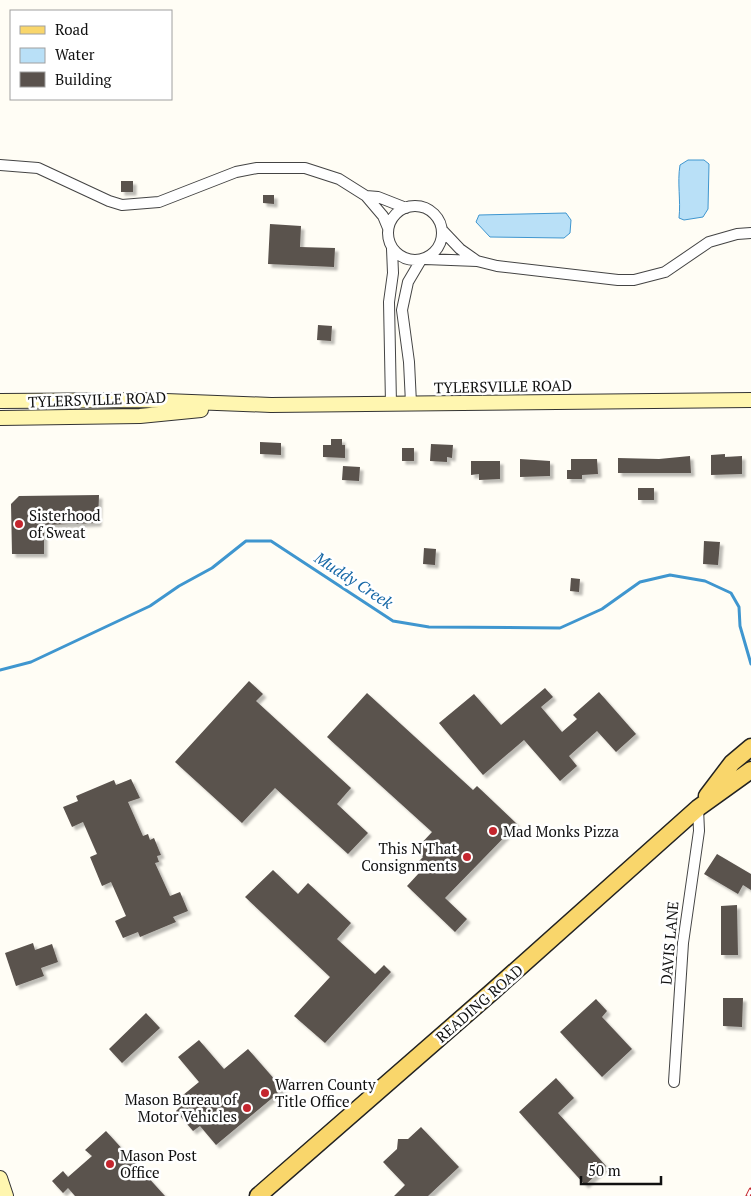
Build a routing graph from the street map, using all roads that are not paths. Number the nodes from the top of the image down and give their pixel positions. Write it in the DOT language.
graph roads {
  1 [pos="0,165"];
  2 [pos="366,196"];
  3 [pos="406,208"];
  4 [pos="388,228"];
  5 [pos="442,230"];
  6 [pos="751,233"];
  7 [pos="392,249"];
  8 [pos="423,260"];
  9 [pos="477,260"];
  10 [pos="751,400"];
  11 [pos="0,401"];
  12 [pos="255,404"];
  13 [pos="391,404"];
  14 [pos="411,404"];
  15 [pos="0,418"];
  16 [pos="751,746"];
  17 [pos="751,770"];
  18 [pos="698,808"];
  19 [pos="674,1082"];
  20 [pos="0,1178"];
  21 [pos="6,1196"];
  22 [pos="258,1196"];
  1 -- 2 [label="street"];
  2 -- 3 [label="street"];
  2 -- 4 [label="street"];
  3 -- 4 [label="street"];
  3 -- 5 [label="street"];
  4 -- 7 [label="street"];
  5 -- 8 [label="street"];
  5 -- 9 [label="street"];
  6 -- 9 [label="street"];
  7 -- 8 [label="street"];
  7 -- 13 [label="street"];
  8 -- 9 [label="street"];
  8 -- 14 [label="street"];
  10 -- 14 [label="main road, TYLERSVILLE ROAD"];
  11 -- 12 [label="main road, TYLERSVILLE ROAD"];
  12 -- 13 [label="main road, TYLERSVILLE ROAD"];
  12 -- 15 [label="main road, TYLERSVILLE ROAD"];
  13 -- 14 [label="main road, TYLERSVILLE ROAD"];
  16 -- 18 [label="main road, READING ROAD"];
  17 -- 18 [label="main road, READING ROAD"];
  18 -- 19 [label="street, DAVIS LANE"];
  18 -- 22 [label="main road, READING ROAD"];
  20 -- 21 [label="main road"];
}
